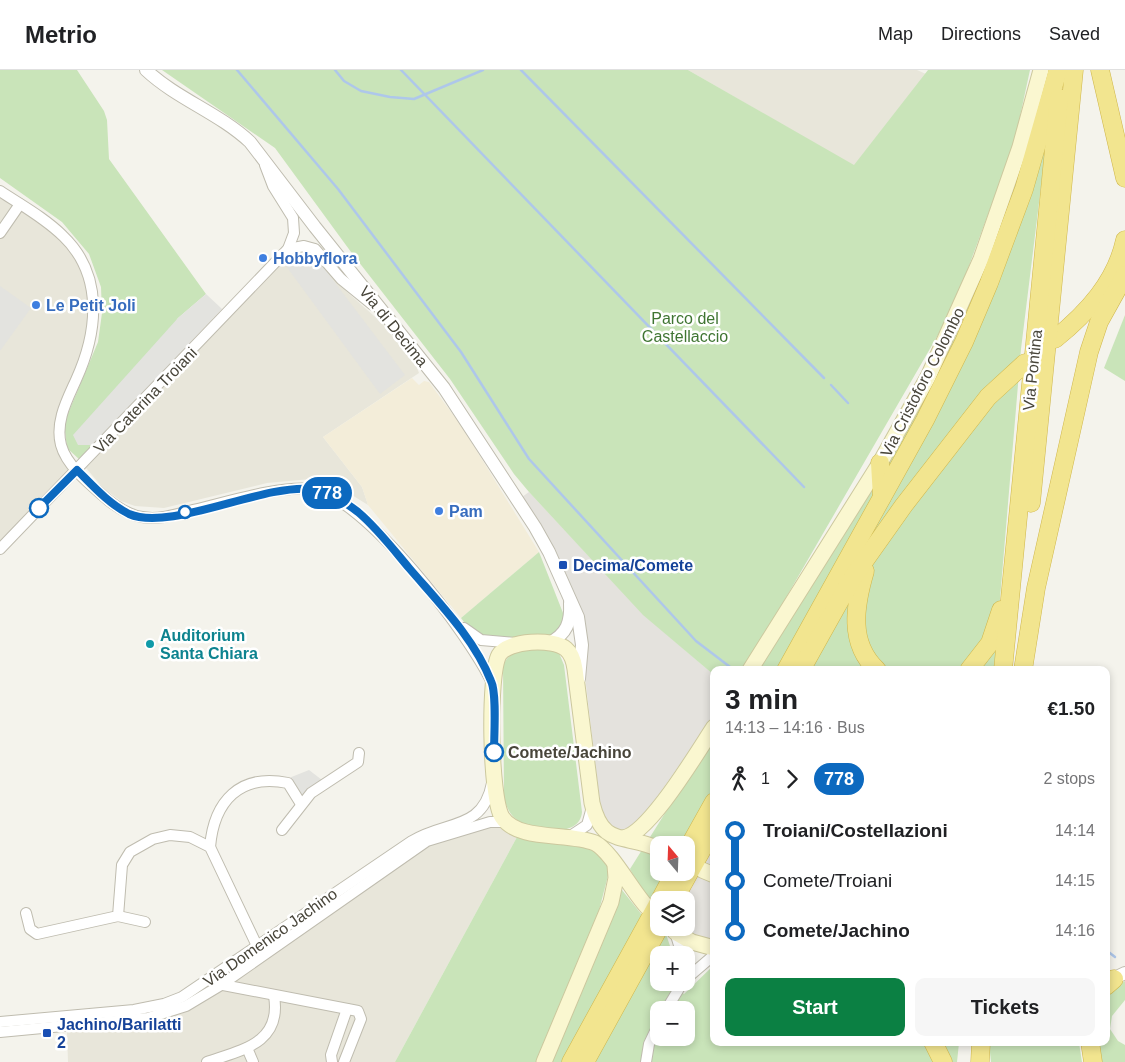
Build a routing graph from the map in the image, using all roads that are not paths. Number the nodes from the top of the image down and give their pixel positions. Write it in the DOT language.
graph roads {
  1 [pos="146,70"];
  2 [pos="1041,70"];
  3 [pos="1060,70"];
  4 [pos="1074,70"];
  5 [pos="1101,70"];
  6 [pos="1125,142"];
  7 [pos="262,157"];
  8 [pos="1125,178"];
  9 [pos="0,191"];
  10 [pos="20,204"];
  11 [pos="0,232"];
  12 [pos="1125,240"];
  13 [pos="288,249"];
  14 [pos="1125,275"];
  15 [pos="385,315"];
  16 [pos="1055,339"];
  17 [pos="1025,363"];
  18 [pos="880,463"];
  19 [pos="77,470"];
  20 [pos="882,497"];
  21 [pos="1015,544"];
  22 [pos="0,549"];
  23 [pos="870,552"];
  24 [pos="570,603"];
  25 [pos="458,625"];
  26 [pos="522,643"];
  27 [pos="549,643"];
  28 [pos="753,666"];
  29 [pos="788,666"];
  30 [pos="803,666"];
  31 [pos="875,666"];
  32 [pos="974,666"];
  33 [pos="1003,666"];
  34 [pos="1015,666"];
  35 [pos="1024,666"];
  36 [pos="493,683"];
  37 [pos="578,689"];
  38 [pos="710,734"];
  39 [pos="359,753"];
  40 [pos="494,770"];
  41 [pos="592,803"];
  42 [pos="301,804"];
  43 [pos="710,809"];
  44 [pos="506,822"];
  45 [pos="282,830"];
  46 [pos="710,835"];
  47 [pos="695,836"];
  48 [pos="568,837"];
  49 [pos="623,838"];
  50 [pos="650,845"];
  51 [pos="210,847"];
  52 [pos="614,861"];
  53 [pos="679,891"];
  54 [pos="650,900"];
  55 [pos="650,912"];
  56 [pos="26,913"];
  57 [pos="118,916"];
  58 [pos="145,922"];
  59 [pos="663,936"];
  60 [pos="680,936"];
  61 [pos="710,947"];
  62 [pos="260,951"];
  63 [pos="710,958"];
  64 [pos="695,971"];
  65 [pos="209,979"];
  66 [pos="221,985"];
  67 [pos="274,996"];
  68 [pos="347,1009"];
  69 [pos="76,1021"];
  70 [pos="0,1022"];
  71 [pos="0,1032"];
  72 [pos="650,1042"];
  73 [pos="935,1046"];
  74 [pos="248,1048"];
  75 [pos="207,1062"];
  76 [pos="253,1062"];
  77 [pos="332,1062"];
  78 [pos="344,1062"];
  79 [pos="544,1062"];
  80 [pos="571,1062"];
  81 [pos="585,1062"];
  82 [pos="646,1062"];
  83 [pos="943,1062"];
  1 -- 7 [label="street, Via di Decima"];
  2 -- 18 [label="main road, Via Cristoforo Colombo"];
  3 -- 20 [label="highway"];
  3 -- 21 [label="highway, Via Pontina"];
  4 -- 34 [label="highway, Via Pontina"];
  5 -- 6 [label="highway"];
  5 -- 8 [label="highway"];
  7 -- 13 [label="street"];
  7 -- 15 [label="street, Via di Decima"];
  9 -- 10 [label="street"];
  10 -- 11 [label="street"];
  10 -- 19 [label="street"];
  12 -- 16 [label="highway"];
  13 -- 15 [label="street"];
  13 -- 19 [label="street, Via Caterina Troiani"];
  14 -- 35 [label="highway"];
  15 -- 24 [label="street, Via di Decima"];
  17 -- 23 [label="highway"];
  18 -- 20 [label="highway"];
  18 -- 28 [label="main road, Via Cristoforo Colombo"];
  19 -- 22 [label="street, Via Caterina Troiani"];
  19 -- 25 [label="street"];
  20 -- 29 [label="highway"];
  21 -- 32 [label="highway"];
  21 -- 33 [label="highway, Via Pontina"];
  23 -- 30 [label="highway"];
  23 -- 31 [label="highway"];
  24 -- 27 [label="street"];
  24 -- 37 [label="street, Via di Decima"];
  25 -- 26 [label="street"];
  25 -- 36 [label="street"];
  26 -- 27 [label="main road"];
  26 -- 36 [label="main road"];
  27 -- 37 [label="main road, Via di Decima"];
  36 -- 40 [label="main road"];
  37 -- 41 [label="main road, Via di Decima"];
  38 -- 49 [label="main road"];
  39 -- 42 [label="street"];
  40 -- 44 [label="main road"];
  40 -- 62 [label="street, Via Domenico Jachino"];
  41 -- 48 [label="street, Via di Decima"];
  41 -- 49 [label="main road, Via di Decima"];
  42 -- 45 [label="street"];
  42 -- 51 [label="street"];
  43 -- 47 [label="highway"];
  44 -- 48 [label="main road, Via Domenico Jachino"];
  44 -- 62 [label="street, Via Domenico Jachino"];
  46 -- 53 [label="highway"];
  48 -- 52 [label="main road, Via Domenico Jachino"];
  49 -- 50 [label="main road, Via di Decima"];
  51 -- 57 [label="street"];
  51 -- 62 [label="street"];
  52 -- 54 [label="main road, Via Domenico Jachino"];
  52 -- 79 [label="main road"];
  55 -- 80 [label="highway"];
  56 -- 57 [label="street"];
  57 -- 58 [label="street"];
  59 -- 81 [label="highway"];
  60 -- 61 [label="main road"];
  62 -- 65 [label="street, Via Domenico Jachino"];
  62 -- 66 [label="street, Via Domenico Jachino"];
  63 -- 64 [label="street"];
  65 -- 66 [label="street"];
  65 -- 69 [label="street, Via Domenico Jachino"];
  66 -- 67 [label="street, Via Domenico Jachino"];
  66 -- 69 [label="street, Via Domenico Jachino"];
  67 -- 68 [label="street, Via Domenico Jachino"];
  67 -- 74 [label="street"];
  68 -- 77 [label="street"];
  68 -- 78 [label="street"];
  69 -- 70 [label="street, Via Domenico Jachino"];
  69 -- 71 [label="street, Via Domenico Jachino"];
  72 -- 82 [label="street"];
  73 -- 83 [label="highway"];
  74 -- 75 [label="street"];
  74 -- 76 [label="street"];
}
